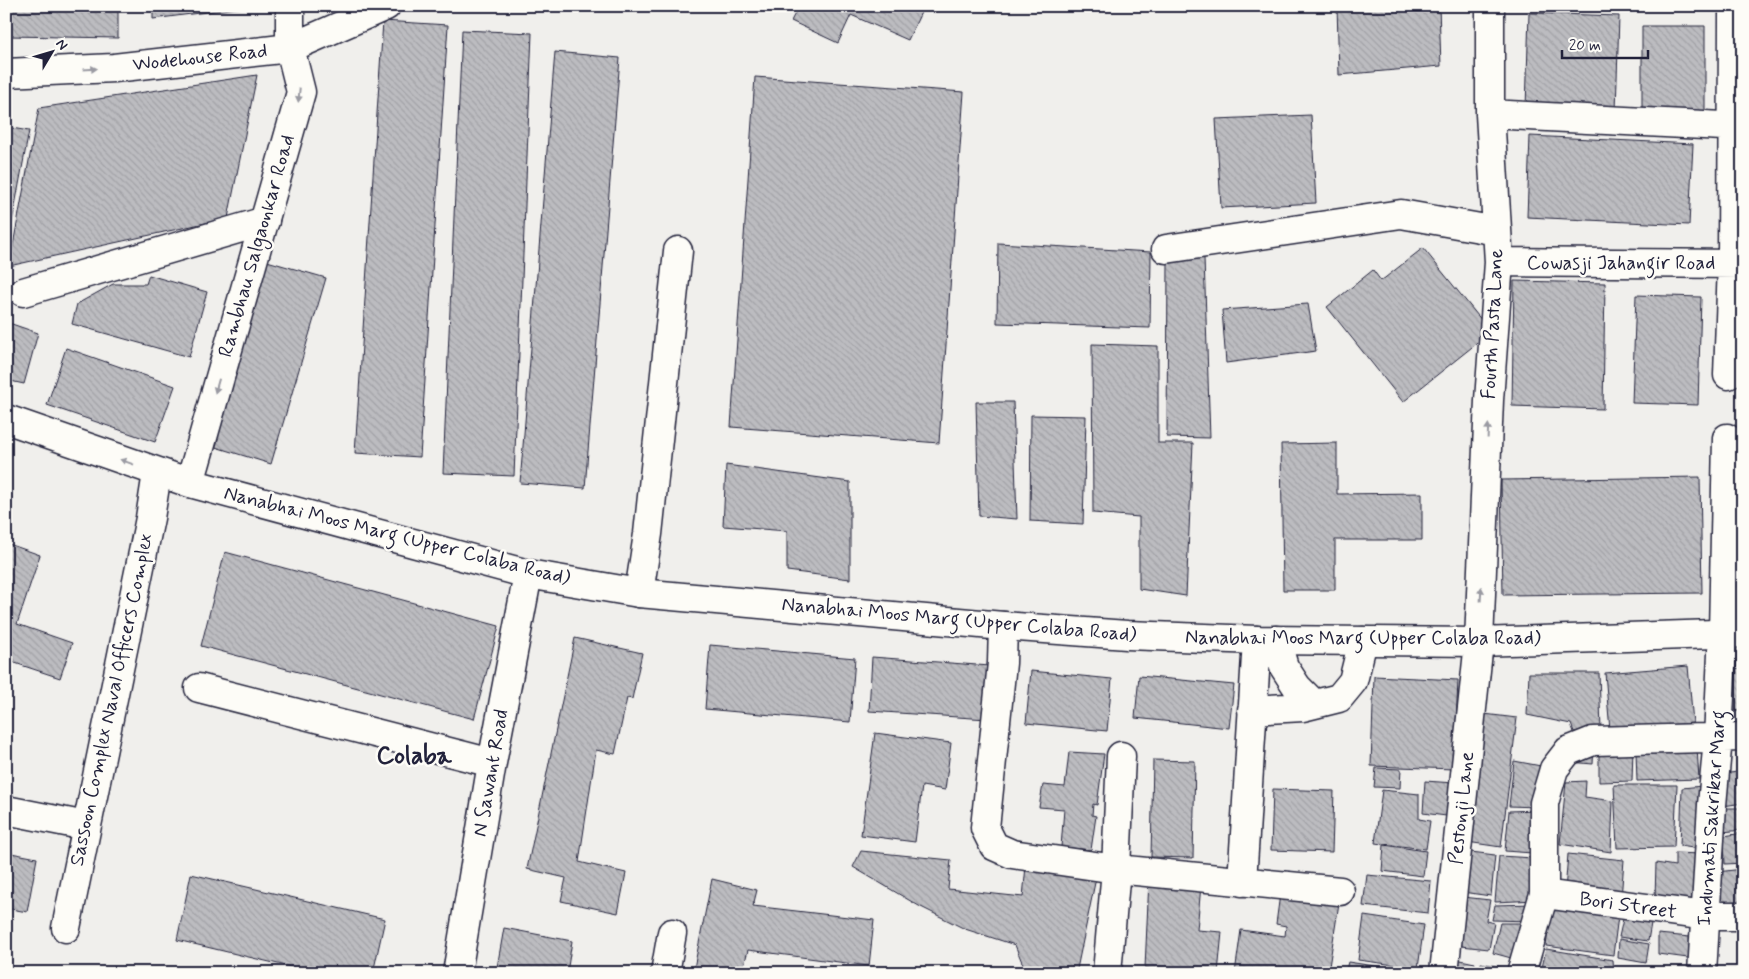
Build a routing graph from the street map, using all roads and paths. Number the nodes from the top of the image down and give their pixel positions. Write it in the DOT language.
graph roads {
  1 [pos="290,6"];
  2 [pos="386,6"];
  3 [pos="1490,6"];
  4 [pos="1734,14"];
  5 [pos="290,48"];
  6 [pos="6,73"];
  7 [pos="1490,114"];
  8 [pos="1738,126"];
  9 [pos="265,221"];
  10 [pos="1497,231"];
  11 [pos="1166,249"];
  12 [pos="678,251"];
  13 [pos="1500,262"];
  14 [pos="1737,264"];
  15 [pos="23,292"];
  16 [pos="1728,375"];
  17 [pos="6,419"];
  18 [pos="1727,438"];
  19 [pos="157,473"];
  20 [pos="190,483"];
  21 [pos="528,574"];
  22 [pos="639,593"];
  23 [pos="1003,626"];
  24 [pos="1733,633"];
  25 [pos="1267,640"];
  26 [pos="1363,641"];
  27 [pos="1479,642"];
  28 [pos="199,688"];
  29 [pos="1314,704"];
  30 [pos="1252,710"];
  31 [pos="1731,737"];
  32 [pos="1121,756"];
  33 [pos="492,763"];
  34 [pos="6,810"];
  35 [pos="86,826"];
  36 [pos="1116,869"];
  37 [pos="1242,882"];
  38 [pos="1340,891"];
  39 [pos="1544,894"];
  40 [pos="1706,916"];
  41 [pos="1743,916"];
  42 [pos="66,928"];
  43 [pos="672,933"];
  44 [pos="457,973"];
  45 [pos="665,973"];
  46 [pos="1107,973"];
  47 [pos="1444,973"];
  48 [pos="1521,973"];
  49 [pos="1702,973"];
  1 -- 5 [label="street, Rambhau Salgaonkar Road"];
  2 -- 5 [label="street, Wodehouse Road"];
  3 -- 7 [label="street, Fourth Pasta Lane"];
  4 -- 8 [label="street"];
  6 -- 5 [label="street, Wodehouse Road, one-way"];
  5 -- 9 [label="street, Rambhau Salgaonkar Road, one-way"];
  7 -- 8 [label="street"];
  7 -- 10 [label="street, Fourth Pasta Lane"];
  8 -- 14 [label="street"];
  9 -- 15 [label="street"];
  9 -- 20 [label="street, Rambhau Salgaonkar Road, one-way"];
  10 -- 11 [label="street"];
  10 -- 13 [label="street, Fourth Pasta Lane"];
  12 -- 22 [label="street"];
  13 -- 14 [label="street, Cowasji Jahangir Road"];
  27 -- 13 [label="street, Fourth Pasta Lane, one-way"];
  14 -- 16 [label="street"];
  19 -- 17 [label="street, Nanabhai Moos Marg (Upper Colaba Road), one-way"];
  18 -- 24 [label="street, Indumati Sakrikar Marg"];
  19 -- 20 [label="street, Nanabhai Moos Marg (Upper Colaba Road)"];
  19 -- 35 [label="street, Sassoon Complex Naval Officers Complex"];
  20 -- 21 [label="street, Nanabhai Moos Marg (Upper Colaba Road)"];
  21 -- 22 [label="street, Nanabhai Moos Marg (Upper Colaba Road)"];
  21 -- 33 [label="street, N Sawant Road"];
  22 -- 23 [label="street, Nanabhai Moos Marg (Upper Colaba Road)"];
  23 -- 25 [label="street, Nanabhai Moos Marg (Upper Colaba Road)"];
  23 -- 36 [label="street"];
  24 -- 27 [label="street, Nanabhai Moos Marg (Upper Colaba Road)"];
  24 -- 31 [label="street, Indumati Sakrikar Marg"];
  25 -- 26 [label="street, Nanabhai Moos Marg (Upper Colaba Road)"];
  25 -- 29 [label="street"];
  25 -- 30 [label="street"];
  26 -- 27 [label="street, Nanabhai Moos Marg (Upper Colaba Road)"];
  26 -- 29 [label="street"];
  27 -- 47 [label="street, Pestonji Lane"];
  28 -- 33 [label="street"];
  29 -- 30 [label="street"];
  30 -- 37 [label="street"];
  31 -- 39 [label="street"];
  31 -- 40 [label="street, Indumati Sakrikar Marg"];
  32 -- 36 [label="street"];
  33 -- 44 [label="street, N Sawant Road"];
  34 -- 35 [label="street"];
  35 -- 42 [label="street, Sassoon Complex Naval Officers Complex"];
  36 -- 37 [label="street"];
  36 -- 46 [label="street"];
  37 -- 38 [label="street"];
  39 -- 40 [label="street, Bori Street"];
  39 -- 48 [label="street"];
  40 -- 41 [label="street, Bori Street"];
  40 -- 49 [label="street, Indumati Sakrikar Marg"];
  43 -- 45 [label="street"];
}
